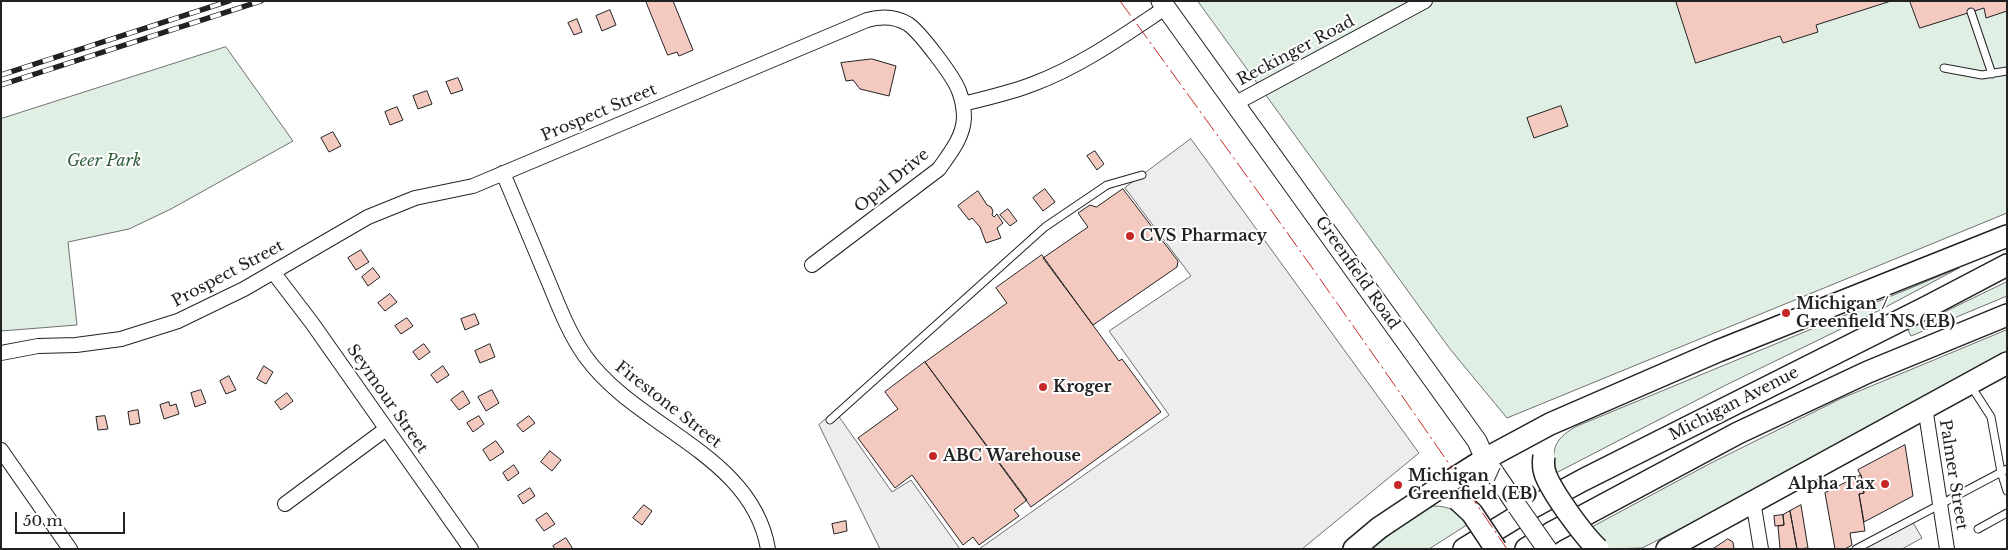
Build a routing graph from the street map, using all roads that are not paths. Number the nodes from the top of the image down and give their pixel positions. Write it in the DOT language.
graph roads {
  1 [pos="1425,1"];
  2 [pos="1163,5"];
  3 [pos="1972,12"];
  4 [pos="1944,68"];
  5 [pos="2007,71"];
  6 [pos="1992,74"];
  7 [pos="1236,103"];
  8 [pos="963,104"];
  9 [pos="503,173"];
  10 [pos="1142,175"];
  11 [pos="2007,236"];
  12 [pos="812,265"];
  13 [pos="2007,265"];
  14 [pos="273,272"];
  15 [pos="2007,315"];
  16 [pos="1,353"];
  17 [pos="2007,363"];
  18 [pos="1970,383"];
  19 [pos="1925,408"];
  20 [pos="1563,418"];
  21 [pos="830,420"];
  22 [pos="386,429"];
  23 [pos="1,450"];
  24 [pos="1485,459"];
  25 [pos="2004,470"];
  26 [pos="1436,490"];
  27 [pos="2007,491"];
  28 [pos="1753,501"];
  29 [pos="285,504"];
  30 [pos="1940,504"];
  31 [pos="2007,513"];
  32 [pos="1978,529"];
  33 [pos="70,549"];
  34 [pos="471,549"];
  35 [pos="768,549"];
  36 [pos="1354,549"];
  37 [pos="1464,549"];
  38 [pos="1496,549"];
  39 [pos="1526,549"];
  40 [pos="1547,549"];
  41 [pos="1598,549"];
  42 [pos="1667,549"];
  43 [pos="1761,549"];
  44 [pos="1856,549"];
  45 [pos="1947,549"];
  1 -- 7 [label="street, Reckinger Road"];
  2 -- 7 [label="main road, Greenfield Road"];
  2 -- 8 [label="street"];
  3 -- 6 [label="lane"];
  4 -- 6 [label="lane"];
  5 -- 6 [label="lane"];
  7 -- 24 [label="main road, Greenfield Road"];
  8 -- 9 [label="street, Prospect Street"];
  8 -- 12 [label="street, Opal Drive"];
  9 -- 14 [label="street, Prospect Street"];
  9 -- 35 [label="street, Firestone Street"];
  10 -- 21 [label="lane"];
  11 -- 20 [label="main road"];
  13 -- 37 [label="main road, Michigan Avenue"];
  14 -- 16 [label="street, Prospect Street"];
  14 -- 22 [label="street, Seymour Street"];
  15 -- 39 [label="main road, Michigan Avenue"];
  17 -- 18 [label="main road"];
  18 -- 19 [label="main road"];
  18 -- 25 [label="lane"];
  19 -- 28 [label="main road"];
  19 -- 30 [label="street, Palmer Street"];
  20 -- 24 [label="main road"];
  20 -- 41 [label="main road, bridge"];
  22 -- 29 [label="street"];
  22 -- 34 [label="street, Seymour Street"];
  23 -- 33 [label="street"];
  24 -- 26 [label="main road"];
  24 -- 40 [label="main road, Greenfield Road, bridge"];
  25 -- 27 [label="lane"];
  25 -- 30 [label="lane"];
  26 -- 36 [label="main road"];
  26 -- 38 [label="main road, bridge"];
  28 -- 42 [label="main road"];
  28 -- 43 [label="street"];
  30 -- 44 [label="lane"];
  30 -- 45 [label="street, Palmer Street"];
  31 -- 32 [label="lane"];
}
